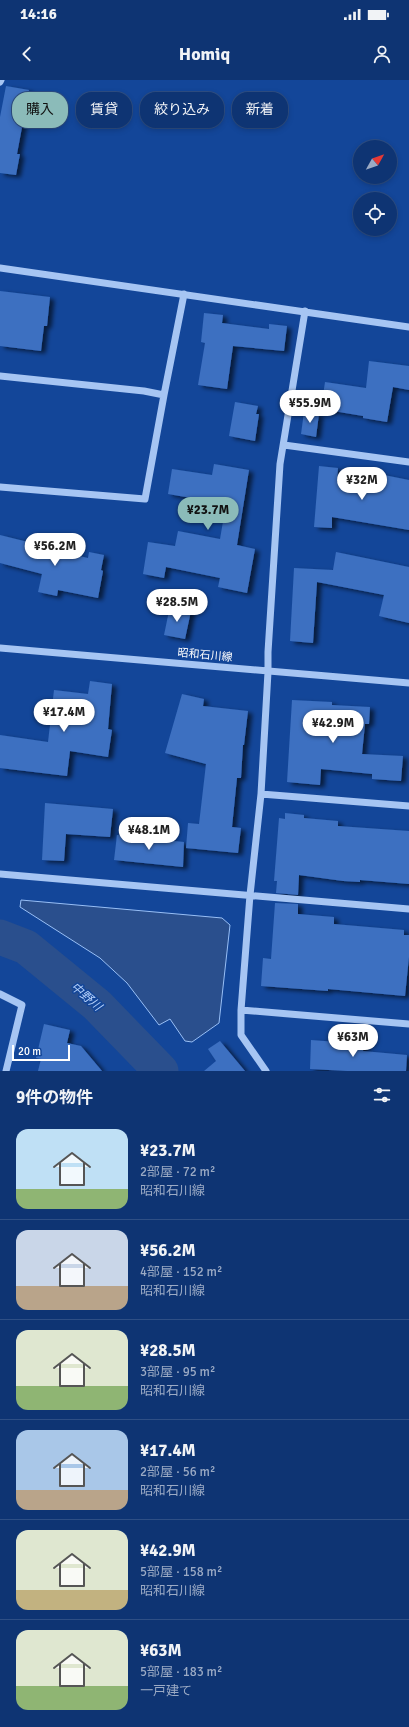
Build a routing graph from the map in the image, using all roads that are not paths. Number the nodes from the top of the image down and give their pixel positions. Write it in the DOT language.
graph roads {
  1 [pos="0,268"];
  2 [pos="184,294"];
  3 [pos="305,311"];
  4 [pos="409,326"];
  5 [pos="0,376"];
  6 [pos="164,395"];
  7 [pos="284,445"];
  8 [pos="409,462"];
  9 [pos="0,487"];
  10 [pos="0,648"];
  11 [pos="268,672"];
  12 [pos="409,683"];
  13 [pos="261,794"];
  14 [pos="409,806"];
  15 [pos="0,874"];
  16 [pos="250,895"];
  17 [pos="409,909"];
  18 [pos="0,994"];
  19 [pos="241,1010"];
  20 [pos="409,1024"];
  21 [pos="6,1071"];
  22 [pos="266,1071"];
  1 -- 2 [label="street"];
  2 -- 3 [label="street"];
  2 -- 6 [label="street"];
  3 -- 4 [label="street"];
  3 -- 7 [label="street"];
  5 -- 6 [label="street"];
  6 -- 9 [label="street"];
  7 -- 8 [label="street"];
  7 -- 11 [label="street"];
  10 -- 11 [label="street, 昭和石川線"];
  11 -- 12 [label="street, 昭和石川線"];
  11 -- 13 [label="street"];
  13 -- 14 [label="street"];
  13 -- 16 [label="street"];
  15 -- 16 [label="street"];
  16 -- 17 [label="street"];
  16 -- 19 [label="street"];
  18 -- 21 [label="street"];
  19 -- 20 [label="street"];
  19 -- 22 [label="street"];
}
